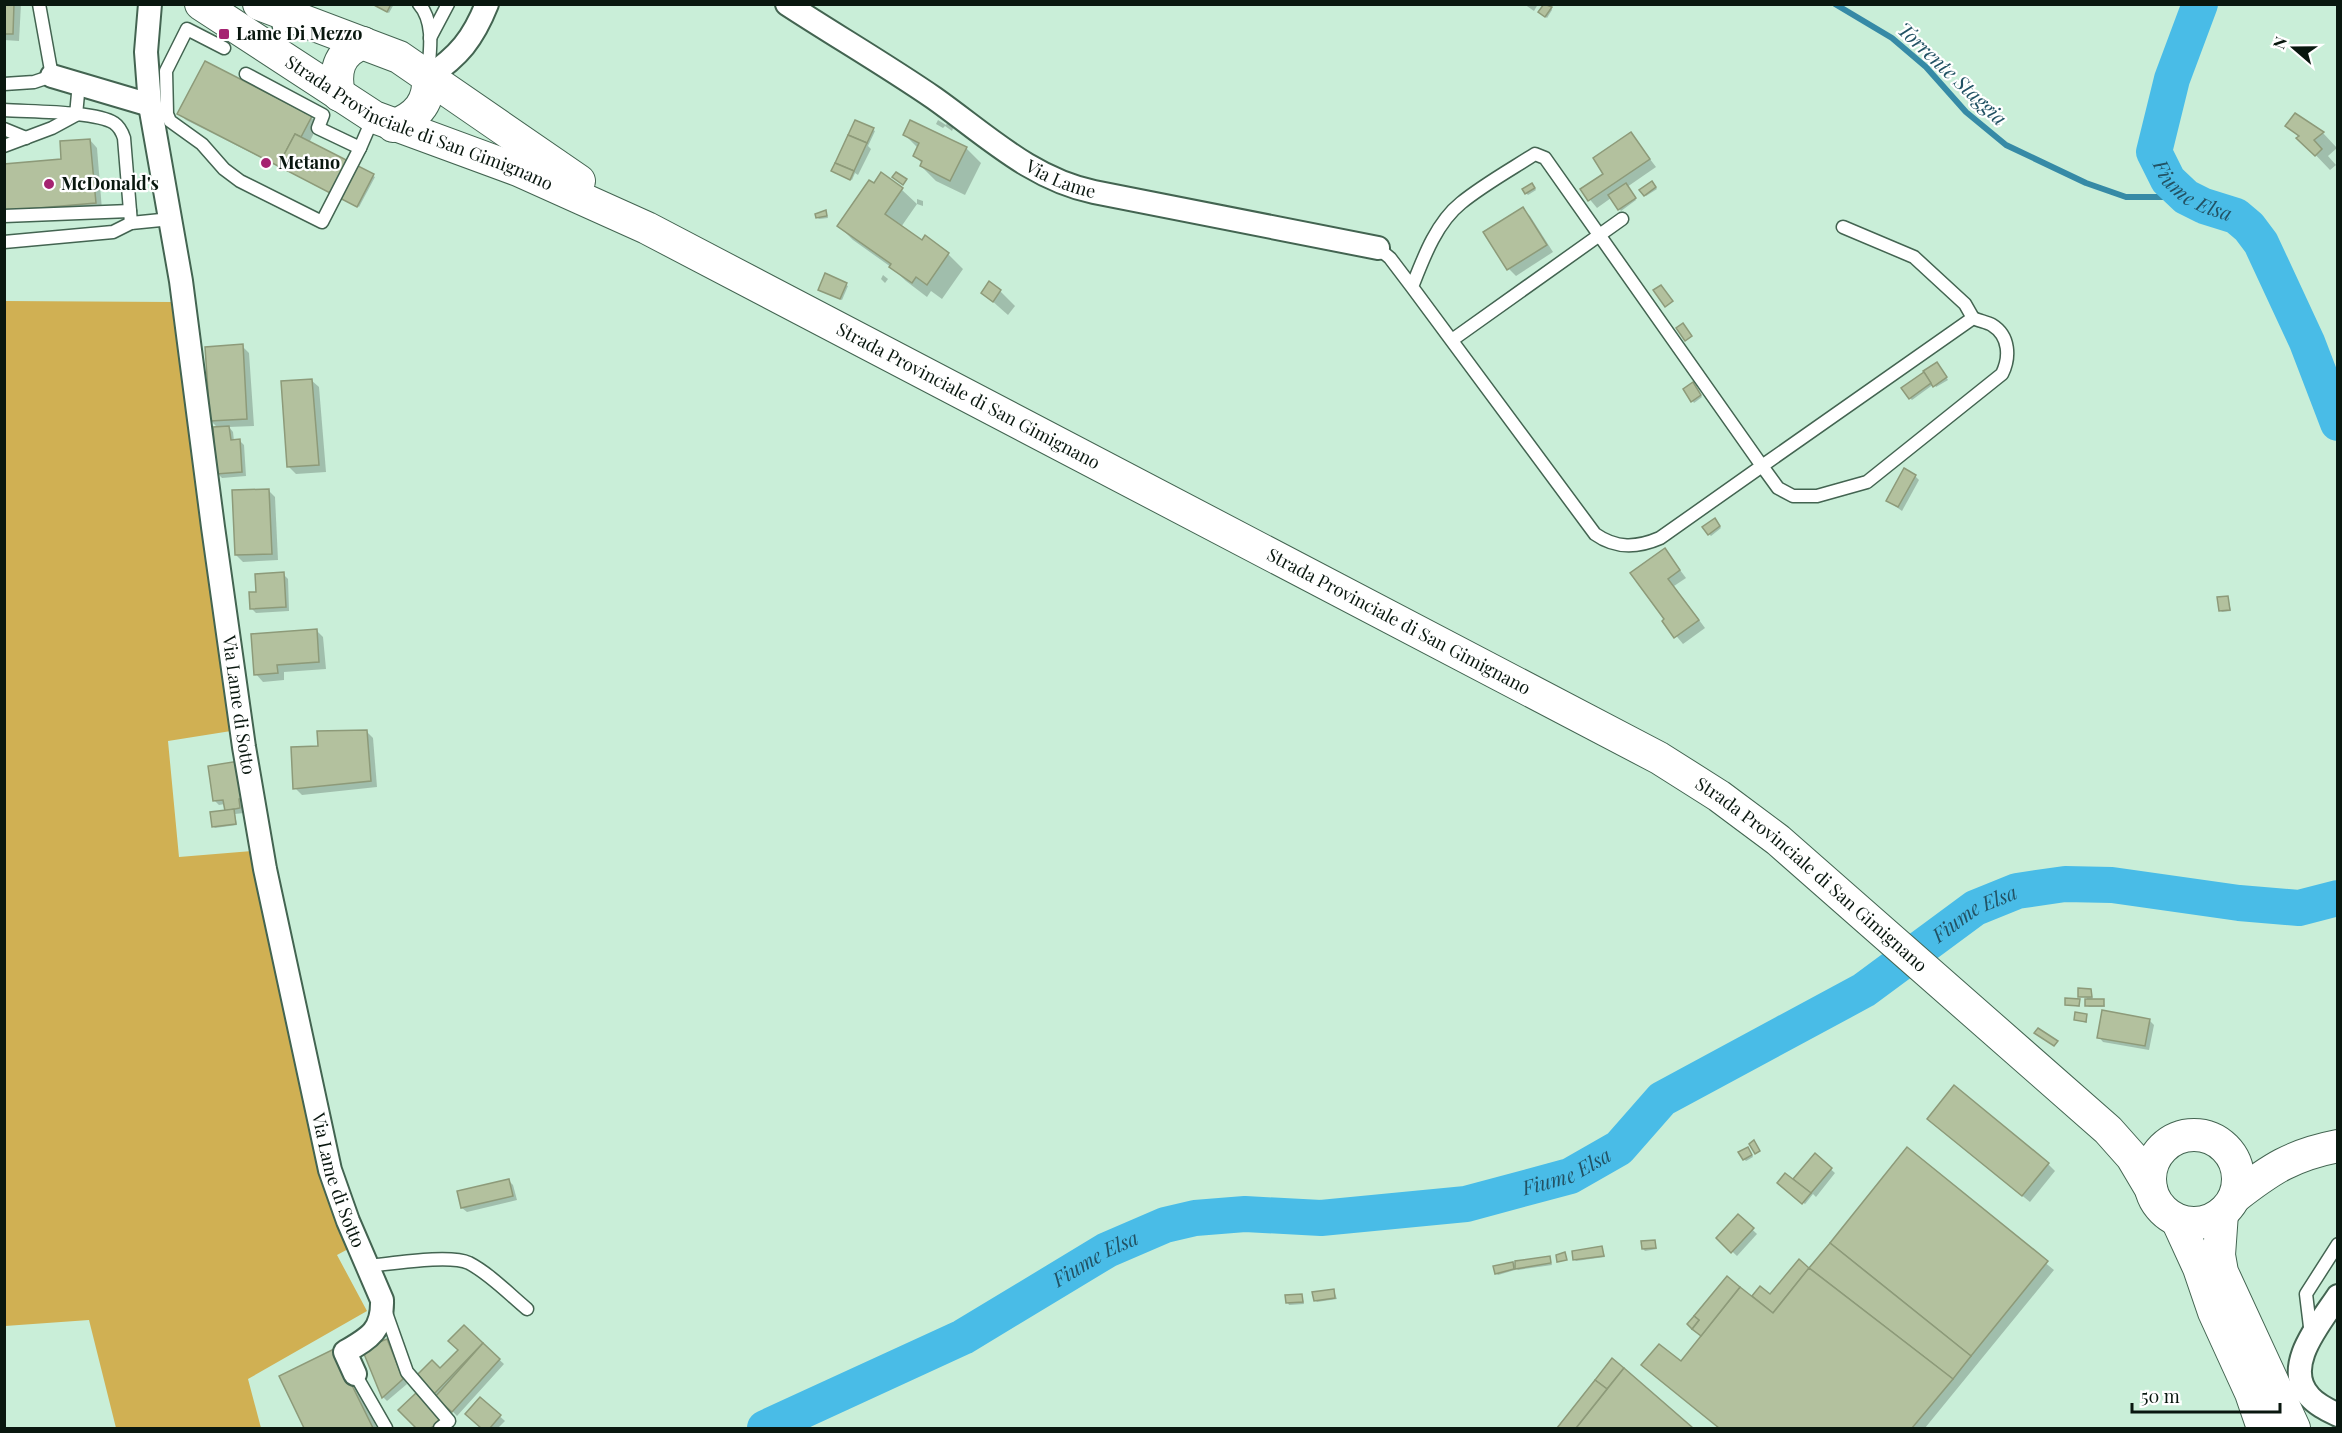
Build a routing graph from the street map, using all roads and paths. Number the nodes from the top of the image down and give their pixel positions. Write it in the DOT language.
graph roads {
  1 [pos="39,4"];
  2 [pos="150,4"];
  3 [pos="201,4"];
  4 [pos="419,4"];
  5 [pos="448,4"];
  6 [pos="488,4"];
  7 [pos="787,4"];
  8 [pos="271,7"];
  9 [pos="430,39"];
  10 [pos="363,43"];
  11 [pos="224,48"];
  12 [pos="284,57"];
  13 [pos="246,74"];
  14 [pos="157,75"];
  15 [pos="52,76"];
  16 [pos="428,77"];
  17 [pos="79,83"];
  18 [pos="4,84"];
  19 [pos="339,95"];
  20 [pos="150,105"];
  21 [pos="4,110"];
  22 [pos="76,115"];
  23 [pos="384,121"];
  24 [pos="4,129"];
  25 [pos="26,138"];
  26 [pos="4,146"];
  27 [pos="360,147"];
  28 [pos="113,212"];
  29 [pos="4,216"];
  30 [pos="131,217"];
  31 [pos="171,219"];
  32 [pos="1622,219"];
  33 [pos="1843,227"];
  34 [pos="647,228"];
  35 [pos="113,232"];
  36 [pos="1601,234"];
  37 [pos="4,242"];
  38 [pos="1378,248"];
  39 [pos="1412,287"];
  40 [pos="1973,318"];
  41 [pos="1452,340"];
  42 [pos="1762,466"];
  43 [pos="2086,1110"];
  44 [pos="2176,1139"];
  45 [pos="2337,1146"];
  46 [pos="2226,1149"];
  47 [pos="2305,1153"];
  48 [pos="2151,1189"];
  49 [pos="2229,1205"];
  50 [pos="2177,1220"];
  51 [pos="2337,1244"];
  52 [pos="368,1266"];
  53 [pos="2337,1296"];
  54 [pos="382,1300"];
  55 [pos="527,1309"];
  56 [pos="2311,1339"];
  57 [pos="355,1374"];
  58 [pos="2337,1416"];
  59 [pos="386,1428"];
  60 [pos="440,1428"];
  61 [pos="2264,1428"];
  62 [pos="2294,1428"];
  1 -- 15 [label="lane"];
  2 -- 14 [label="street, Via Lame di Sotto"];
  3 -- 12 [label="main road, Strada Provinciale di San Gimignano"];
  4 -- 9 [label="lane"];
  5 -- 9 [label="lane"];
  6 -- 16 [label="street"];
  7 -- 38 [label="street, Via Lame"];
  8 -- 10 [label="main road, Strada Provinciale di San Gimignano"];
  8 -- 12 [label="lane"];
  9 -- 16 [label="lane"];
  10 -- 16 [label="main road, Strada Provinciale di San Gimignano"];
  10 -- 19 [label="main road"];
  11 -- 14 [label="lane"];
  12 -- 19 [label="main road, Strada Provinciale di San Gimignano"];
  13 -- 27 [label="lane"];
  14 -- 20 [label="street, Via Lame di Sotto"];
  14 -- 27 [label="lane"];
  15 -- 17 [label="street"];
  15 -- 18 [label="lane"];
  16 -- 23 [label="main road"];
  16 -- 34 [label="main road, Strada Provinciale di San Gimignano"];
  17 -- 20 [label="street"];
  17 -- 22 [label="lane"];
  19 -- 23 [label="main road, Strada Provinciale di San Gimignano"];
  20 -- 31 [label="street, Via Lame di Sotto"];
  21 -- 22 [label="lane"];
  22 -- 25 [label="lane"];
  22 -- 30 [label="lane"];
  23 -- 27 [label="lane"];
  23 -- 34 [label="main road, Strada Provinciale di San Gimignano"];
  24 -- 25 [label="lane"];
  25 -- 26 [label="lane"];
  28 -- 29 [label="lane"];
  28 -- 30 [label="lane"];
  28 -- 35 [label="lane"];
  30 -- 31 [label="lane"];
  30 -- 35 [label="lane"];
  31 -- 52 [label="street, Via Lame di Sotto"];
  32 -- 36 [label="lane"];
  33 -- 40 [label="lane"];
  34 -- 43 [label="main road, Strada Provinciale di San Gimignano"];
  35 -- 37 [label="lane"];
  36 -- 39 [label="lane"];
  36 -- 41 [label="lane"];
  36 -- 42 [label="lane"];
  38 -- 39 [label="lane"];
  39 -- 41 [label="lane"];
  40 -- 42 [label="lane"];
  40 -- 42 [label="lane"];
  41 -- 42 [label="lane"];
  43 -- 44 [label="main road, Strada Provinciale di San Gimignano"];
  43 -- 48 [label="main road, Strada Provinciale di San Gimignano"];
  44 -- 46 [label="main road"];
  44 -- 48 [label="main road"];
  45 -- 47 [label="main road"];
  46 -- 47 [label="main road"];
  46 -- 49 [label="main road"];
  47 -- 49 [label="main road"];
  48 -- 50 [label="main road"];
  49 -- 50 [label="main road"];
  49 -- 62 [label="main road"];
  50 -- 61 [label="main road"];
  51 -- 56 [label="lane"];
  52 -- 54 [label="street, Via Lame di Sotto"];
  52 -- 55 [label="lane"];
  53 -- 56 [label="street"];
  54 -- 57 [label="street"];
  54 -- 60 [label="lane"];
  56 -- 58 [label="street"];
  57 -- 59 [label="lane"];
}
